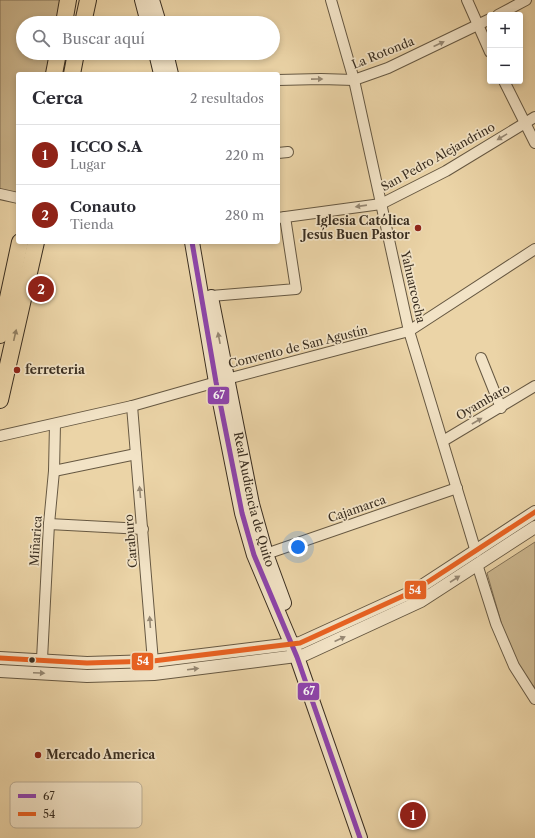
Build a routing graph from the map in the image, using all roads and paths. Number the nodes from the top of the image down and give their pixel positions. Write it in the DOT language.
graph roads {
  1 [pos="68,0"];
  2 [pos="88,0"];
  3 [pos="142,0"];
  4 [pos="152,0"];
  5 [pos="331,0"];
  6 [pos="467,0"];
  7 [pos="526,0"];
  8 [pos="504,12"];
  9 [pos="65,16"];
  10 [pos="85,16"];
  11 [pos="146,16"];
  12 [pos="157,16"];
  13 [pos="487,21"];
  14 [pos="479,25"];
  15 [pos="488,48"];
  16 [pos="57,60"];
  17 [pos="75,60"];
  18 [pos="157,60"];
  19 [pos="168,60"];
  20 [pos="54,72"];
  21 [pos="72,72"];
  22 [pos="160,72"];
  23 [pos="171,72"];
  24 [pos="280,80"];
  25 [pos="354,80"];
  26 [pos="505,84"];
  27 [pos="535,117"];
  28 [pos="525,124"];
  29 [pos="535,143"];
  30 [pos="0,194"];
  31 [pos="16,198"];
  32 [pos="381,204"];
  33 [pos="281,217"];
  34 [pos="20,244"];
  35 [pos="36,244"];
  36 [pos="192,244"];
  37 [pos="200,244"];
  38 [pos="535,249"];
  39 [pos="210,296"];
  40 [pos="410,331"];
  41 [pos="0,335"];
  42 [pos="481,358"];
  43 [pos="221,380"];
  44 [pos="535,386"];
  45 [pos="0,400"];
  46 [pos="132,406"];
  47 [pos="501,408"];
  48 [pos="54,424"];
  49 [pos="0,436"];
  50 [pos="443,441"];
  51 [pos="136,454"];
  52 [pos="54,471"];
  53 [pos="457,488"];
  54 [pos="535,512"];
  55 [pos="49,524"];
  56 [pos="535,527"];
  57 [pos="143,529"];
  58 [pos="266,554"];
  59 [pos="476,558"];
  60 [pos="298,650"];
  61 [pos="229,652"];
  62 [pos="0,658"];
  63 [pos="42,659"];
  64 [pos="153,661"];
  65 [pos="232,664"];
  66 [pos="0,671"];
  67 [pos="154,674"];
  68 [pos="535,699"];
  69 [pos="360,838"];
  70 [pos="370,838"];
  1 -- 9 [label="main road"];
  2 -- 10 [label="main road"];
  3 -- 11 [label="main road"];
  4 -- 12 [label="main road"];
  5 -- 25 [label="street, Yahuarcocha"];
  6 -- 14 [label="street"];
  7 -- 8 [label="street"];
  13 -- 14 [label="street, La Rotonda"];
  14 -- 15 [label="street"];
  25 -- 14 [label="street, La Rotonda, one-way"];
  16 -- 20 [label="main road"];
  17 -- 21 [label="main road"];
  18 -- 22 [label="main road"];
  19 -- 23 [label="main road"];
  24 -- 25 [label="street, La Rotonda, one-way"];
  25 -- 32 [label="street, Yahuarcocha"];
  26 -- 28 [label="street"];
  27 -- 28 [label="street, San Pedro Alejandrino"];
  28 -- 29 [label="street"];
  28 -- 32 [label="street, San Pedro Alejandrino, one-way"];
  30 -- 31 [label="street"];
  32 -- 33 [label="street, San Pedro Alejandrino, one-way"];
  32 -- 40 [label="street, Yahuarcocha"];
  33 -- 39 [label="street"];
  34 -- 41 [label="main road"];
  45 -- 35 [label="main road, one-way"];
  36 -- 43 [label="main road, Real Audiencia de Quito"];
  37 -- 39 [label="main road, Real Audiencia de Quito"];
  38 -- 40 [label="street, Convento de San Agustín"];
  43 -- 39 [label="main road, Real Audiencia de Quito, one-way"];
  40 -- 43 [label="street, Convento de San Agustín"];
  40 -- 50 [label="street, Yahuarcocha"];
  42 -- 47 [label="street"];
  43 -- 46 [label="street, Convento de San Agustín"];
  43 -- 58 [label="main road, Real Audiencia de Quito"];
  43 -- 60 [label="main road, Real Audiencia de Quito"];
  44 -- 47 [label="street, Oyambaro"];
  46 -- 48 [label="street, Convento de San Agustín"];
  46 -- 51 [label="street, Caraburo"];
  50 -- 47 [label="street, Oyambaro, one-way"];
  48 -- 49 [label="street, Convento de San Agustín"];
  48 -- 52 [label="street, Miñarica"];
  50 -- 53 [label="street, Yahuarcocha"];
  51 -- 52 [label="street"];
  57 -- 51 [label="street, Caraburo, one-way"];
  52 -- 55 [label="street, Miñarica"];
  53 -- 58 [label="street, Cajamarca"];
  53 -- 59 [label="street, Yahuarcocha"];
  54 -- 59 [label="street"];
  55 -- 57 [label="street"];
  55 -- 63 [label="street, Miñarica"];
  56 -- 59 [label="street"];
  64 -- 57 [label="street, Caraburo, one-way"];
  58 -- 60 [label="main road, Real Audiencia de Quito"];
  59 -- 60 [label="street"];
  59 -- 68 [label="street, Yahuarcocha"];
  60 -- 61 [label="street"];
  60 -- 65 [label="street"];
  60 -- 69 [label="main road, Real Audiencia de Quito"];
  60 -- 70 [label="main road, Real Audiencia de Quito"];
  61 -- 64 [label="street"];
  61 -- 65 [label="street"];
  62 -- 63 [label="street"];
  63 -- 64 [label="street"];
  64 -- 67 [label="street, Caraburo"];
  67 -- 65 [label="street, one-way"];
  66 -- 67 [label="street, one-way"];
}
